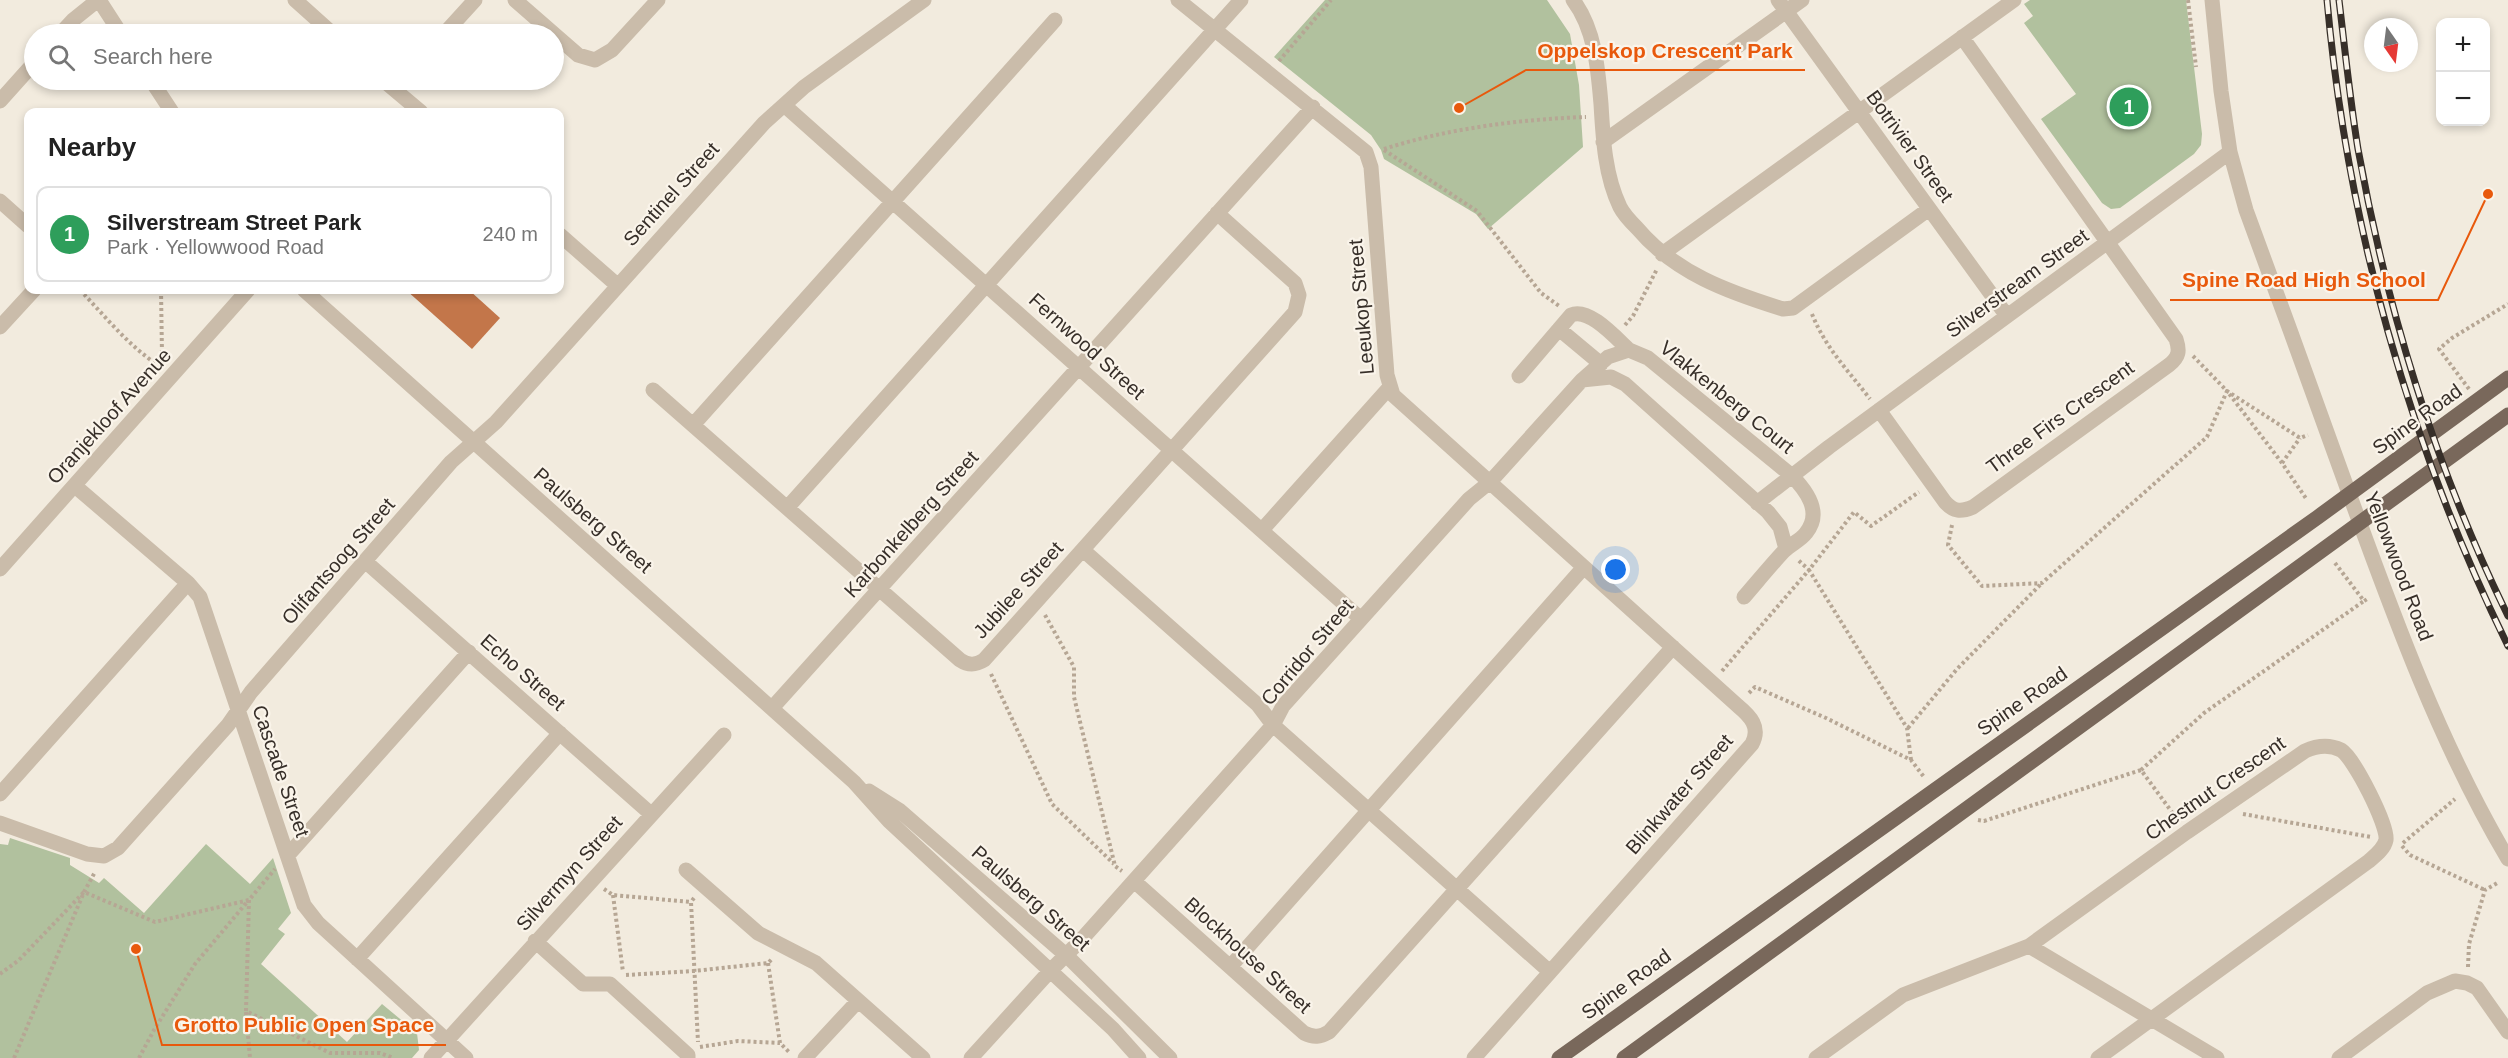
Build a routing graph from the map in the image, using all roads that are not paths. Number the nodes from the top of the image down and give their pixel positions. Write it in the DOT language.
graph roads {
  1 [pos="98,0"];
  2 [pos="295,0"];
  3 [pos="475,0"];
  4 [pos="516,0"];
  5 [pos="658,0"];
  6 [pos="924,0"];
  7 [pos="1178,0"];
  8 [pos="1241,0"];
  9 [pos="1802,0"];
  10 [pos="2014,0"];
  11 [pos="2212,0"];
  12 [pos="1582,3"];
  13 [pos="1783,6"];
  14 [pos="1055,20"];
  15 [pos="69,24"];
  16 [pos="114,24"];
  17 [pos="322,24"];
  18 [pos="453,24"];
  19 [pos="543,24"];
  20 [pos="1216,30"];
  21 [pos="1962,37"];
  22 [pos="564,43"];
  23 [pos="24,74"];
  24 [pos="157,90"];
  25 [pos="401,90"];
  26 [pos="0,101"];
  27 [pos="784,105"];
  28 [pos="1313,107"];
  29 [pos="169,108"];
  30 [pos="417,108"];
  31 [pos="1859,111"];
  32 [pos="1603,142"];
  33 [pos="2230,152"];
  34 [pos="0,201"];
  35 [pos="893,202"];
  36 [pos="1929,209"];
  37 [pos="1217,213"];
  38 [pos="24,222"];
  39 [pos="564,239"];
  40 [pos="2109,242"];
  41 [pos="1662,254"];
  42 [pos="616,285"];
  43 [pos="986,285"];
  44 [pos="30,294"];
  45 [pos="244,294"];
  46 [pos="308,294"];
  47 [pos="2007,316"];
  48 [pos="0,327"];
  49 [pos="1559,329"];
  50 [pos="1629,350"];
  51 [pos="1601,364"];
  52 [pos="1078,367"];
  53 [pos="1519,376"];
  54 [pos="2508,378"];
  55 [pos="1582,380"];
  56 [pos="1389,388"];
  57 [pos="653,390"];
  58 [pos="1879,410"];
  59 [pos="2508,415"];
  60 [pos="693,425"];
  61 [pos="473,442"];
  62 [pos="1829,447"];
  63 [pos="1172,450"];
  64 [pos="1791,476"];
  65 [pos="1490,482"];
  66 [pos="75,486"];
  67 [pos="1757,503"];
  68 [pos="787,508"];
  69 [pos="1262,530"];
  70 [pos="1786,549"];
  71 [pos="1083,550"];
  72 [pos="366,562"];
  73 [pos="1584,567"];
  74 [pos="0,569"];
  75 [pos="188,583"];
  76 [pos="880,591"];
  77 [pos="1744,597"];
  78 [pos="1361,619"];
  79 [pos="1673,647"];
  80 [pos="469,652"];
  81 [pos="773,708"];
  82 [pos="238,709"];
  83 [pos="1273,725"];
  84 [pos="560,733"];
  85 [pos="724,735"];
  86 [pos="854,782"];
  87 [pos="0,794"];
  88 [pos="1370,809"];
  89 [pos="651,814"];
  90 [pos="0,823"];
  91 [pos="288,855"];
  92 [pos="2508,859"];
  93 [pos="686,870"];
  94 [pos="1134,881"];
  95 [pos="1458,888"];
  96 [pos="535,941"];
  97 [pos="2030,946"];
  98 [pos="1067,956"];
  99 [pos="357,960"];
  100 [pos="1230,967"];
  101 [pos="1050,971"];
  102 [pos="1550,972"];
  103 [pos="858,1001"];
  104 [pos="2152,1019"];
  105 [pos="2508,1032"];
  106 [pos="447,1041"];
  107 [pos="693,1052"];
  108 [pos="431,1058"];
  109 [pos="466,1058"];
  110 [pos="805,1058"];
  111 [pos="923,1058"];
  112 [pos="971,1058"];
  113 [pos="1139,1058"];
  114 [pos="1170,1058"];
  115 [pos="1474,1058"];
  116 [pos="1559,1058"];
  117 [pos="1624,1058"];
  118 [pos="1816,1058"];
  119 [pos="2098,1058"];
  120 [pos="2217,1058"];
  121 [pos="2339,1058"];
  1 -- 15 [label="street"];
  1 -- 16 [label="street"];
  2 -- 17 [label="street"];
  3 -- 18 [label="street"];
  4 -- 19 [label="street"];
  5 -- 22 [label="street"];
  6 -- 27 [label="street, Sentinel Street"];
  7 -- 20 [label="street, Leeukop Street"];
  8 -- 20 [label="street"];
  9 -- 13 [label="street"];
  10 -- 21 [label="street"];
  11 -- 33 [label="street, Yellowwood Road"];
  12 -- 32 [label="street"];
  13 -- 31 [label="street, Botrivier Street"];
  13 -- 32 [label="street"];
  14 -- 35 [label="street"];
  20 -- 28 [label="street, Leeukop Street"];
  20 -- 43 [label="street"];
  21 -- 31 [label="street"];
  21 -- 40 [label="street"];
  23 -- 26 [label="street"];
  24 -- 29 [label="street"];
  25 -- 30 [label="street"];
  27 -- 35 [label="street, Fernwood Street"];
  27 -- 42 [label="street, Sentinel Street"];
  28 -- 37 [label="street, Karbonkelberg Street"];
  28 -- 56 [label="street, Leeukop Street"];
  31 -- 36 [label="street, Botrivier Street"];
  31 -- 41 [label="street"];
  32 -- 41 [label="street"];
  33 -- 40 [label="street, Silverstream Street"];
  33 -- 92 [label="street, Yellowwood Road"];
  34 -- 38 [label="street"];
  35 -- 43 [label="street, Fernwood Street"];
  35 -- 60 [label="street"];
  36 -- 41 [label="street"];
  36 -- 47 [label="street, Botrivier Street"];
  37 -- 52 [label="street, Karbonkelberg Street"];
  37 -- 63 [label="street, Jubilee Street"];
  39 -- 42 [label="street"];
  40 -- 47 [label="street, Silverstream Street"];
  40 -- 58 [label="street, Three Firs Crescent"];
  42 -- 61 [label="street, Sentinel Street"];
  43 -- 52 [label="street, Fernwood Street"];
  43 -- 68 [label="street"];
  44 -- 48 [label="street"];
  45 -- 66 [label="street, Oranjekloof Avenue"];
  46 -- 61 [label="street, Paulsberg Street"];
  47 -- 58 [label="street, Silverstream Street"];
  49 -- 50 [label="street"];
  49 -- 51 [label="street"];
  49 -- 53 [label="street"];
  50 -- 51 [label="street, Vlakkenberg Court"];
  50 -- 64 [label="street, Vlakkenberg Court"];
  51 -- 55 [label="street, Vlakkenberg Court"];
  52 -- 63 [label="street, Fernwood Street"];
  52 -- 76 [label="street, Karbonkelberg Street"];
  54 -- 116 [label="main road, Spine Road"];
  55 -- 65 [label="street, Corridor Street"];
  55 -- 67 [label="street"];
  56 -- 65 [label="street, Leeukop Street"];
  56 -- 69 [label="street"];
  57 -- 60 [label="street, Jubilee Street"];
  58 -- 62 [label="street, Silverstream Street"];
  59 -- 117 [label="main road"];
  60 -- 68 [label="street, Jubilee Street"];
  61 -- 72 [label="street, Olifantsoog Street"];
  61 -- 81 [label="street, Paulsberg Street"];
  62 -- 64 [label="street, Vlakkenberg Court"];
  63 -- 69 [label="street, Fernwood Street"];
  63 -- 71 [label="street, Jubilee Street"];
  64 -- 67 [label="street, Vlakkenberg Court"];
  64 -- 70 [label="street, Vlakkenberg Court"];
  65 -- 73 [label="street, Leeukop Street"];
  65 -- 78 [label="street, Corridor Street"];
  66 -- 74 [label="street, Oranjekloof Avenue"];
  66 -- 75 [label="street, Cascade Street"];
  67 -- 70 [label="street"];
  68 -- 76 [label="street, Jubilee Street"];
  69 -- 78 [label="street, Fernwood Street"];
  70 -- 77 [label="street, Vlakkenberg Court"];
  71 -- 76 [label="street, Jubilee Street"];
  71 -- 83 [label="street"];
  72 -- 80 [label="street, Echo Street"];
  72 -- 82 [label="street, Olifantsoog Street"];
  73 -- 79 [label="street, Leeukop Street"];
  73 -- 88 [label="street"];
  75 -- 82 [label="street, Cascade Street"];
  75 -- 87 [label="street"];
  76 -- 81 [label="street, Karbonkelberg Street"];
  78 -- 83 [label="street, Corridor Street"];
  79 -- 95 [label="street"];
  79 -- 102 [label="street, Blinkwater Street"];
  80 -- 84 [label="street, Echo Street"];
  80 -- 91 [label="street"];
  81 -- 86 [label="street, Paulsberg Street"];
  82 -- 90 [label="street, Olifantsoog Street"];
  82 -- 91 [label="street, Cascade Street"];
  83 -- 88 [label="street"];
  83 -- 94 [label="street, Corridor Street"];
  84 -- 89 [label="street, Echo Street"];
  84 -- 99 [label="street"];
  85 -- 89 [label="street, Silvermyn Street"];
  86 -- 98 [label="street, Paulsberg Street"];
  86 -- 101 [label="street, Paulsberg Street"];
  88 -- 95 [label="street"];
  88 -- 100 [label="street"];
  89 -- 96 [label="street, Silvermyn Street"];
  91 -- 99 [label="street, Cascade Street"];
  93 -- 103 [label="street"];
  94 -- 98 [label="street, Corridor Street"];
  94 -- 100 [label="street, Blockhouse Street"];
  95 -- 100 [label="street, Blockhouse Street"];
  95 -- 102 [label="street"];
  96 -- 106 [label="street, Silvermyn Street"];
  96 -- 107 [label="street"];
  97 -- 104 [label="street"];
  97 -- 104 [label="street, Chestnut Crescent"];
  97 -- 118 [label="street, Chestnut Crescent"];
  98 -- 101 [label="street, Corridor Street"];
  98 -- 114 [label="street, Paulsberg Street"];
  99 -- 106 [label="street, Cascade Street"];
  101 -- 112 [label="street, Corridor Street"];
  101 -- 113 [label="street, Paulsberg Street"];
  102 -- 115 [label="street, Blinkwater Street"];
  103 -- 110 [label="street"];
  103 -- 111 [label="street"];
  104 -- 119 [label="street"];
  104 -- 120 [label="street"];
  105 -- 121 [label="street"];
  106 -- 108 [label="street, Silvermyn Street"];
  106 -- 109 [label="street, Cascade Street"];
}
